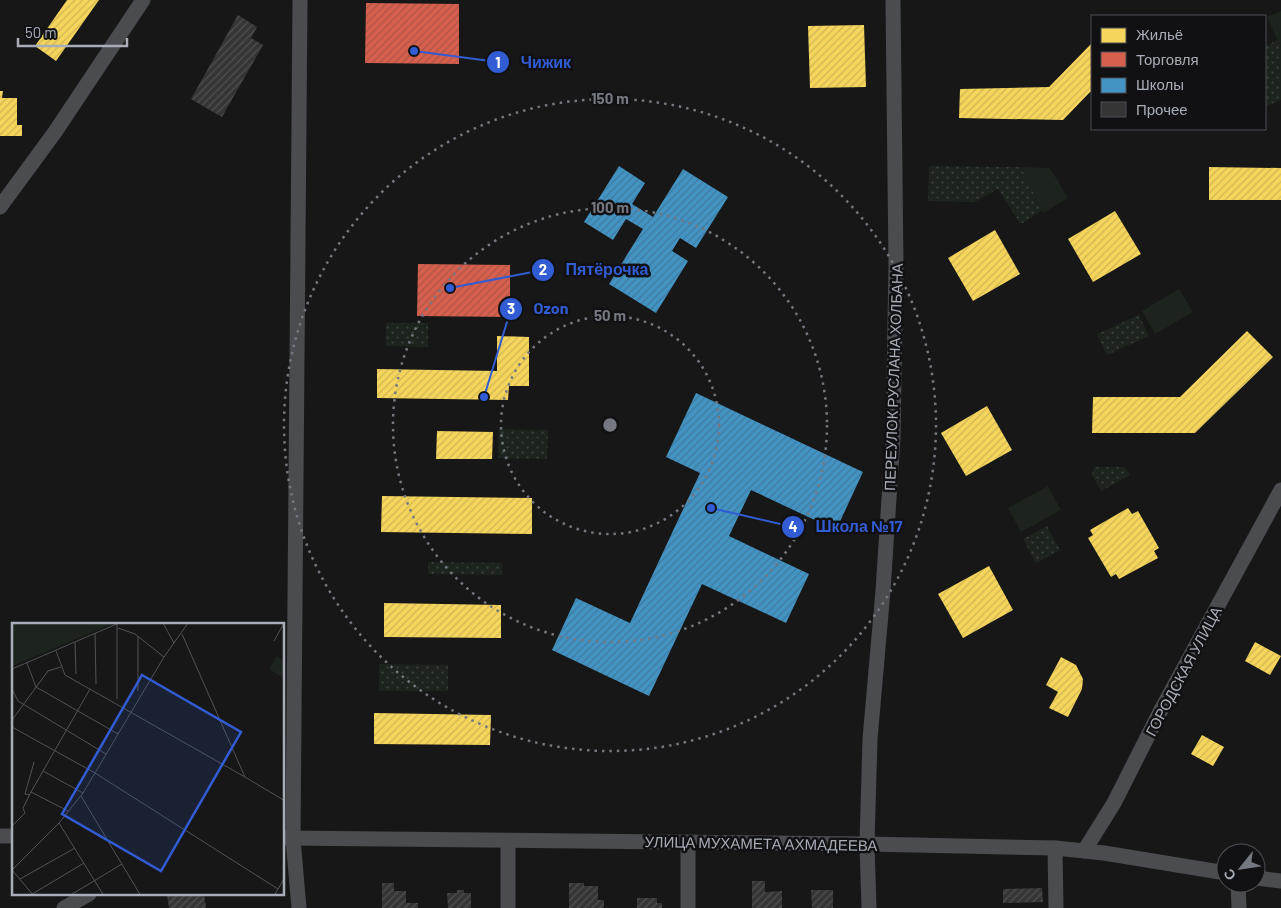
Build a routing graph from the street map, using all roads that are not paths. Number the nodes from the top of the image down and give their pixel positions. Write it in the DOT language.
graph roads {
  1 [pos="143,0"];
  2 [pos="300,0"];
  3 [pos="892,0"];
  4 [pos="0,207"];
  5 [pos="1281,490"];
  6 [pos="289,838"];
  7 [pos="508,840"];
  8 [pos="688,842"];
  9 [pos="867,844"];
  10 [pos="1056,848"];
  11 [pos="1084,851"];
  12 [pos="1216,871"];
  13 [pos="1266,879"];
  14 [pos="1281,881"];
  15 [pos="1238,893"];
  16 [pos="85,896"];
  17 [pos="64,908"];
  18 [pos="299,908"];
  19 [pos="508,908"];
  20 [pos="688,908"];
  21 [pos="869,908"];
  22 [pos="1056,908"];
  23 [pos="1239,908"];
  1 -- 4 [label="street"];
  2 -- 6 [label="street"];
  3 -- 9 [label="street, ПЕРЕУЛОК РУСЛАНА ХОЛБАНА"];
  5 -- 11 [label="street, ГОРОДСКАЯ УЛИЦА"];
  6 -- 7 [label="street, УЛИЦА МУХАМЕТА АХМАДЕЕВА"];
  6 -- 18 [label="street"];
  7 -- 8 [label="street, УЛИЦА МУХАМЕТА АХМАДЕЕВА"];
  7 -- 19 [label="street"];
  8 -- 9 [label="street, УЛИЦА МУХАМЕТА АХМАДЕЕВА"];
  8 -- 20 [label="street"];
  9 -- 10 [label="street, УЛИЦА МУХАМЕТА АХМАДЕЕВА"];
  9 -- 21 [label="street, ПЕРЕУЛОК РУСЛАНА ХОЛБАНА"];
  10 -- 11 [label="street, УЛИЦА МУХАМЕТА АХМАДЕЕВА"];
  10 -- 22 [label="street"];
  11 -- 12 [label="street, УЛИЦА МУХАМЕТА АХМАДЕЕВА"];
  13 -- 14 [label="street"];
  15 -- 23 [label="street"];
  16 -- 17 [label="street"];
}
